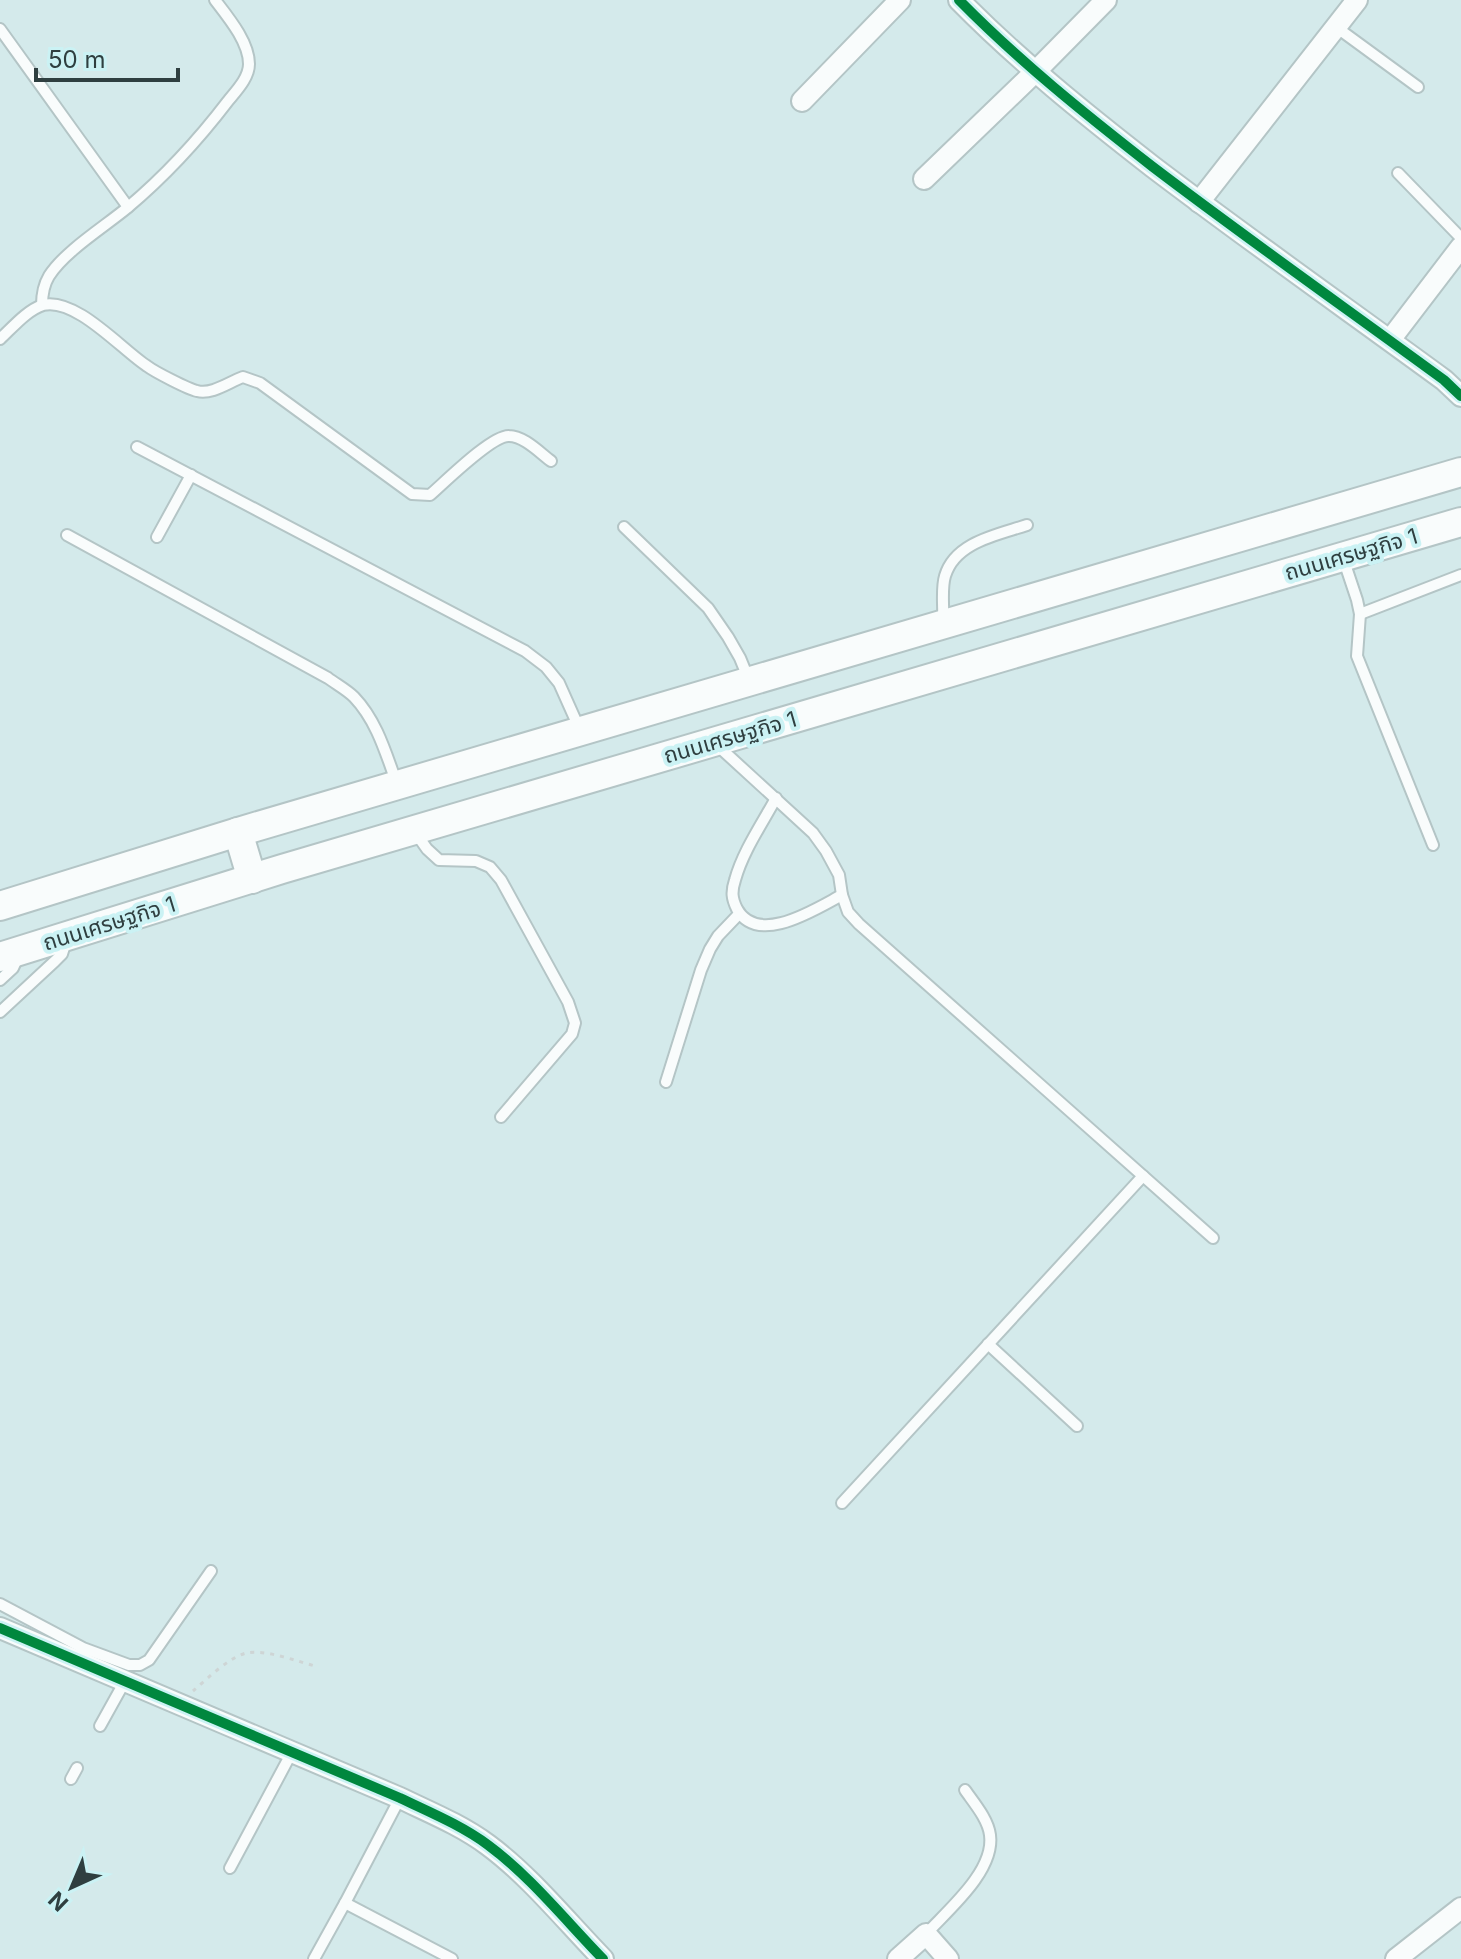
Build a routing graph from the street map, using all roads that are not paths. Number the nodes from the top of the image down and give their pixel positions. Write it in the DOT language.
graph roads {
  1 [pos="215,0"];
  2 [pos="900,0"];
  3 [pos="959,0"];
  4 [pos="1106,0"];
  5 [pos="1357,0"];
  6 [pos="1336,27"];
  7 [pos="0,29"];
  8 [pos="1035,72"];
  9 [pos="1418,87"];
  10 [pos="802,101"];
  11 [pos="1398,173"];
  12 [pos="924,179"];
  13 [pos="1199,202"];
  14 [pos="128,207"];
  15 [pos="1461,238"];
  16 [pos="1461,247"];
  17 [pos="42,305"];
  18 [pos="0,339"];
  19 [pos="1390,340"];
  20 [pos="1461,396"];
  21 [pos="137,447"];
  22 [pos="551,461"];
  23 [pos="1461,472"];
  24 [pos="191,475"];
  25 [pos="1461,522"];
  26 [pos="1027,525"];
  27 [pos="624,527"];
  28 [pos="67,535"];
  29 [pos="157,537"];
  30 [pos="1342,557"];
  31 [pos="1461,575"];
  32 [pos="1360,614"];
  33 [pos="943,624"];
  34 [pos="749,682"];
  35 [pos="581,732"];
  36 [pos="714,742"];
  37 [pos="398,785"];
  38 [pos="776,798"];
  39 [pos="413,831"];
  40 [pos="238,832"];
  41 [pos="1433,845"];
  42 [pos="252,879"];
  43 [pos="842,895"];
  44 [pos="0,906"];
  45 [pos="739,914"];
  46 [pos="68,936"];
  47 [pos="10,954"];
  48 [pos="0,980"];
  49 [pos="0,1012"];
  50 [pos="666,1082"];
  51 [pos="501,1117"];
  52 [pos="1143,1176"];
  53 [pos="1213,1238"];
  54 [pos="988,1344"];
  55 [pos="1077,1426"];
  56 [pos="842,1503"];
  57 [pos="211,1571"];
  58 [pos="0,1604"];
  59 [pos="0,1628"];
  60 [pos="125,1681"];
  61 [pos="100,1726"];
  62 [pos="292,1752"];
  63 [pos="77,1768"];
  64 [pos="71,1779"];
  65 [pos="965,1790"];
  66 [pos="400,1798"];
  67 [pos="230,1868"];
  68 [pos="345,1903"];
  69 [pos="1461,1908"];
  70 [pos="926,1934"];
  71 [pos="314,1959"];
  72 [pos="452,1959"];
  73 [pos="603,1959"];
  74 [pos="898,1959"];
  75 [pos="948,1959"];
  76 [pos="1396,1959"];
  1 -- 14 [label="lane"];
  2 -- 10 [label="street"];
  3 -- 8 [label="street"];
  4 -- 8 [label="street"];
  5 -- 6 [label="street"];
  6 -- 9 [label="lane"];
  6 -- 13 [label="street"];
  7 -- 14 [label="lane"];
  8 -- 12 [label="street"];
  8 -- 13 [label="street"];
  11 -- 15 [label="lane"];
  13 -- 19 [label="street"];
  14 -- 17 [label="lane"];
  16 -- 19 [label="street"];
  17 -- 18 [label="lane"];
  17 -- 22 [label="lane"];
  19 -- 20 [label="street"];
  21 -- 24 [label="lane"];
  23 -- 33 [label="main road"];
  24 -- 29 [label="lane"];
  24 -- 35 [label="lane"];
  25 -- 30 [label="main road, ถนนเศรษฐกิจ 1"];
  26 -- 33 [label="lane"];
  27 -- 34 [label="lane"];
  28 -- 37 [label="lane"];
  30 -- 32 [label="lane"];
  30 -- 36 [label="main road, ถนนเศรษฐกิจ 1"];
  31 -- 32 [label="lane"];
  32 -- 41 [label="lane"];
  33 -- 34 [label="main road"];
  34 -- 35 [label="main road"];
  35 -- 37 [label="main road"];
  36 -- 38 [label="lane"];
  36 -- 39 [label="main road, ถนนเศรษฐกิจ 1"];
  37 -- 40 [label="main road"];
  38 -- 43 [label="lane"];
  38 -- 45 [label="lane"];
  39 -- 42 [label="main road, ถนนเศรษฐกิจ 1"];
  39 -- 51 [label="lane"];
  40 -- 42 [label="main road"];
  40 -- 44 [label="main road"];
  42 -- 46 [label="main road, ถนนเศรษฐกิจ 1"];
  43 -- 45 [label="lane"];
  43 -- 52 [label="lane"];
  45 -- 50 [label="lane"];
  46 -- 47 [label="main road, ถนนเศรษฐกิจ 1"];
  46 -- 49 [label="lane"];
  47 -- 48 [label="lane"];
  52 -- 53 [label="lane"];
  52 -- 54 [label="lane"];
  54 -- 55 [label="lane"];
  54 -- 56 [label="lane"];
  57 -- 58 [label="lane"];
  59 -- 60 [label="street"];
  60 -- 61 [label="lane"];
  60 -- 62 [label="street"];
  62 -- 66 [label="street"];
  62 -- 67 [label="lane"];
  63 -- 64 [label="lane"];
  65 -- 70 [label="lane"];
  66 -- 68 [label="lane"];
  66 -- 73 [label="street"];
  68 -- 71 [label="lane"];
  68 -- 72 [label="lane"];
  69 -- 76 [label="street"];
  70 -- 74 [label="street"];
  70 -- 75 [label="street"];
}
